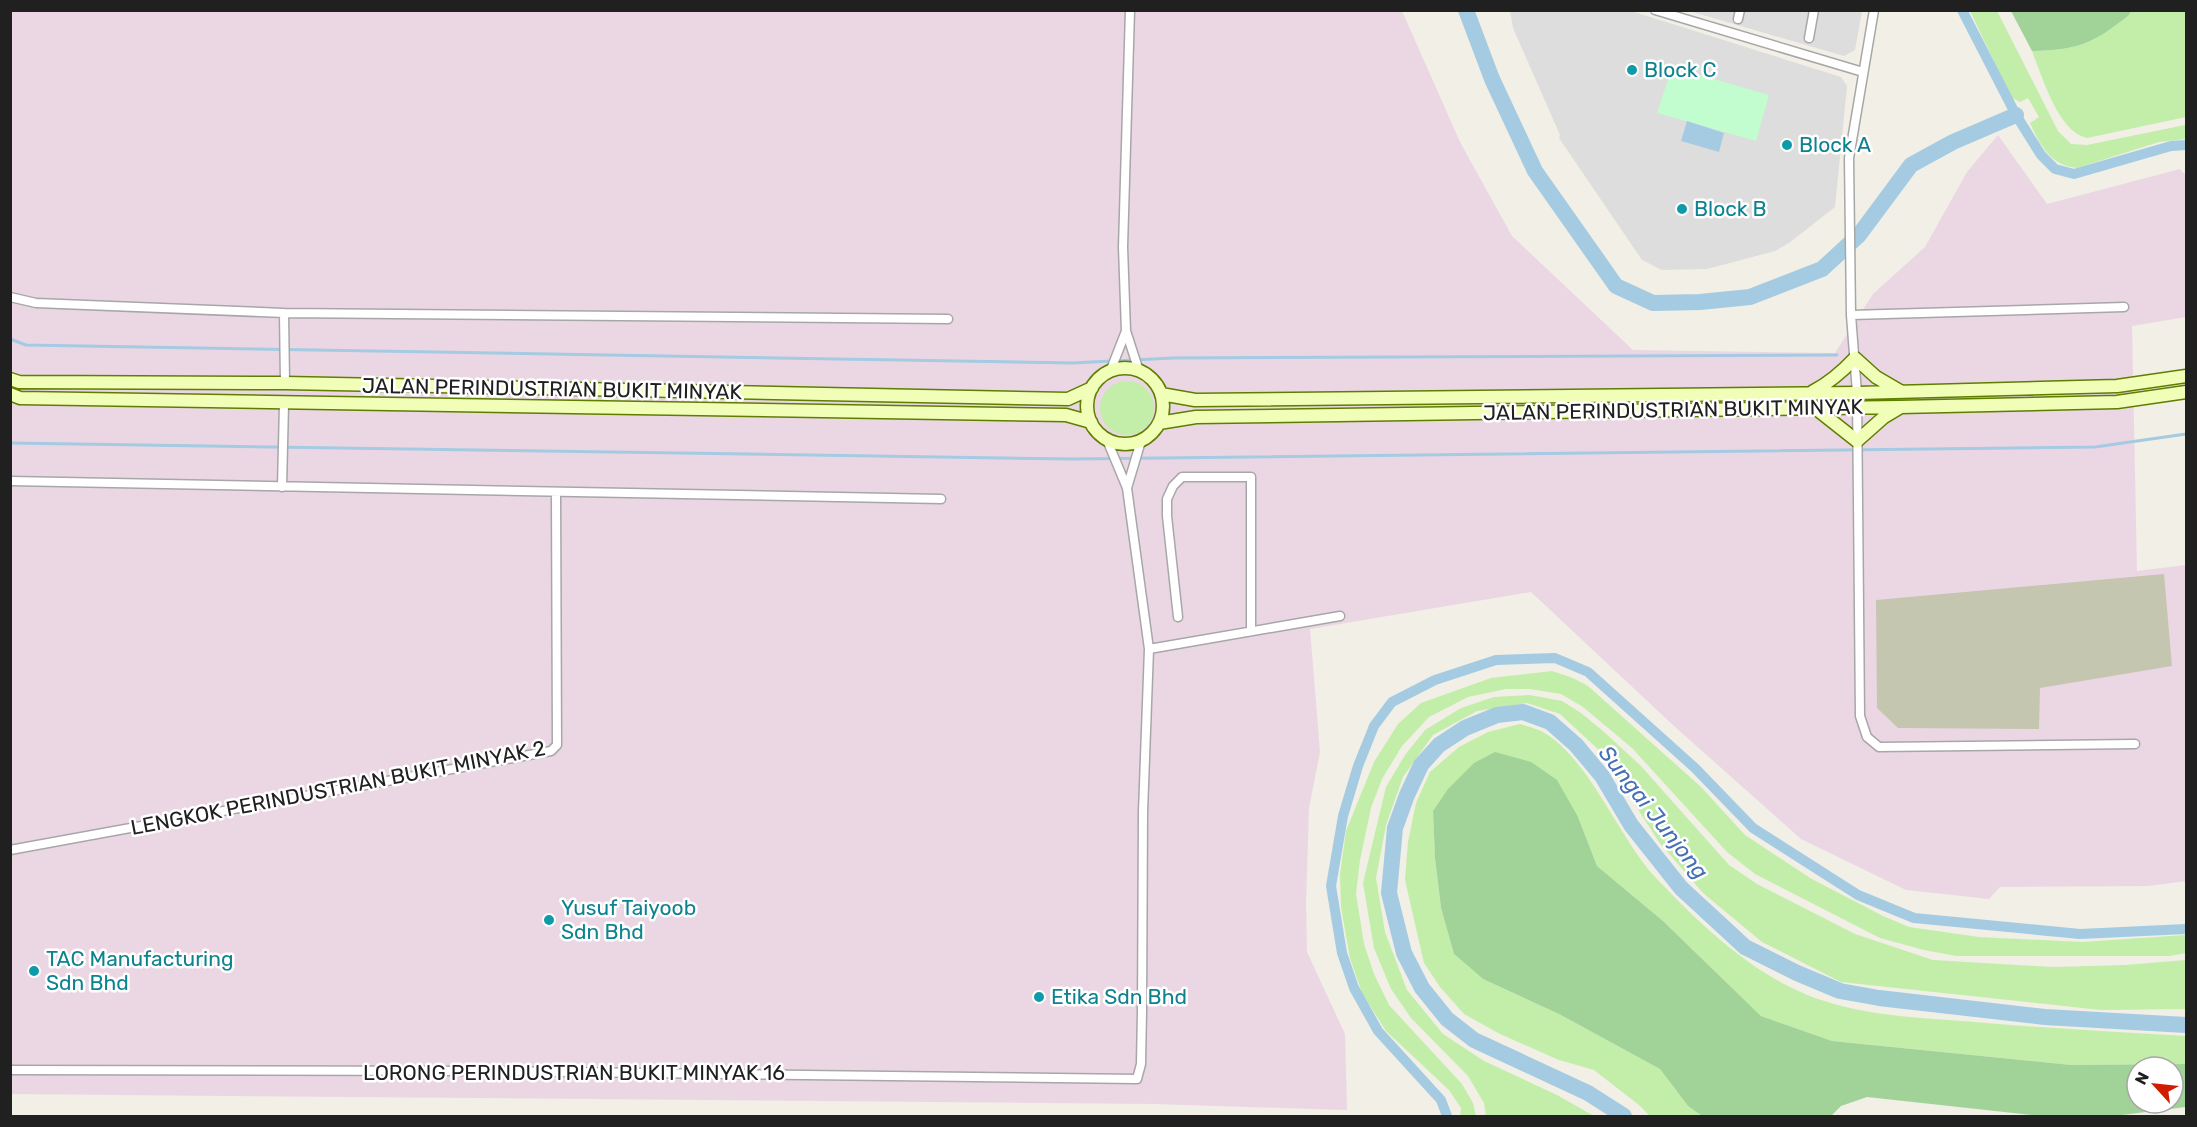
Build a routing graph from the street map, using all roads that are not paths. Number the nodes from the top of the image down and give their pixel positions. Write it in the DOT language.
graph roads {
  1 [pos="1130,10"];
  2 [pos="1655,10"];
  3 [pos="1814,10"];
  4 [pos="1874,10"];
  5 [pos="1809,38"];
  6 [pos="1863,72"];
  7 [pos="10,297"];
  8 [pos="2124,307"];
  9 [pos="284,313"];
  10 [pos="1851,315"];
  11 [pos="948,319"];
  12 [pos="1126,331"];
  13 [pos="1855,358"];
  14 [pos="1138,367"];
  15 [pos="1111,368"];
  16 [pos="2187,376"];
  17 [pos="285,378"];
  18 [pos="10,379"];
  19 [pos="1092,388"];
  20 [pos="1810,392"];
  21 [pos="1900,392"];
  22 [pos="2187,392"];
  23 [pos="1857,393"];
  24 [pos="10,394"];
  25 [pos="1161,394"];
  26 [pos="1857,406"];
  27 [pos="1814,407"];
  28 [pos="1900,407"];
  29 [pos="284,409"];
  30 [pos="1091,422"];
  31 [pos="1159,423"];
  32 [pos="1109,445"];
  33 [pos="1139,447"];
  34 [pos="1857,447"];
  35 [pos="10,482"];
  36 [pos="282,487"];
  37 [pos="1127,488"];
  38 [pos="556,492"];
  39 [pos="941,499"];
  40 [pos="1340,616"];
  41 [pos="1178,617"];
  42 [pos="1251,631"];
  43 [pos="1149,648"];
  44 [pos="2135,744"];
  45 [pos="10,850"];
  46 [pos="10,1070"];
  1 -- 12 [label="street"];
  2 -- 6 [label="street"];
  3 -- 5 [label="street"];
  4 -- 6 [label="street"];
  6 -- 10 [label="street"];
  7 -- 9 [label="street"];
  8 -- 10 [label="street"];
  9 -- 11 [label="street"];
  9 -- 17 [label="street"];
  10 -- 13 [label="street"];
  12 -- 14 [label="street"];
  12 -- 15 [label="street"];
  13 -- 20 [label="main road"];
  13 -- 21 [label="main road"];
  13 -- 23 [label="street"];
  14 -- 15 [label="main road"];
  14 -- 25 [label="main road"];
  15 -- 19 [label="main road"];
  16 -- 21 [label="main road, JALAN PERINDUSTRIAN BUKIT MINYAK"];
  17 -- 18 [label="main road, JALAN PERINDUSTRIAN BUKIT MINYAK"];
  17 -- 19 [label="main road, JALAN PERINDUSTRIAN BUKIT MINYAK"];
  19 -- 30 [label="main road"];
  20 -- 23 [label="main road, JALAN PERINDUSTRIAN BUKIT MINYAK"];
  20 -- 25 [label="main road, JALAN PERINDUSTRIAN BUKIT MINYAK"];
  21 -- 23 [label="main road, JALAN PERINDUSTRIAN BUKIT MINYAK"];
  22 -- 28 [label="main road, JALAN PERINDUSTRIAN BUKIT MINYAK"];
  23 -- 26 [label="street"];
  24 -- 29 [label="main road, JALAN PERINDUSTRIAN BUKIT MINYAK"];
  25 -- 31 [label="main road"];
  26 -- 27 [label="main road, JALAN PERINDUSTRIAN BUKIT MINYAK"];
  26 -- 28 [label="main road, JALAN PERINDUSTRIAN BUKIT MINYAK"];
  26 -- 34 [label="street"];
  27 -- 31 [label="main road, JALAN PERINDUSTRIAN BUKIT MINYAK"];
  27 -- 34 [label="main road"];
  28 -- 34 [label="main road"];
  29 -- 30 [label="main road, JALAN PERINDUSTRIAN BUKIT MINYAK"];
  29 -- 36 [label="street"];
  30 -- 32 [label="main road"];
  31 -- 33 [label="main road"];
  32 -- 33 [label="main road"];
  32 -- 37 [label="street"];
  33 -- 37 [label="street"];
  34 -- 44 [label="street"];
  35 -- 36 [label="street"];
  36 -- 38 [label="street"];
  37 -- 43 [label="street"];
  38 -- 39 [label="street"];
  38 -- 45 [label="street, LENGKOK PERINDUSTRIAN BUKIT MINYAK 2"];
  40 -- 42 [label="street"];
  41 -- 42 [label="street"];
  42 -- 43 [label="street"];
  43 -- 46 [label="street, LORONG PERINDUSTRIAN BUKIT MINYAK 16"];
}
